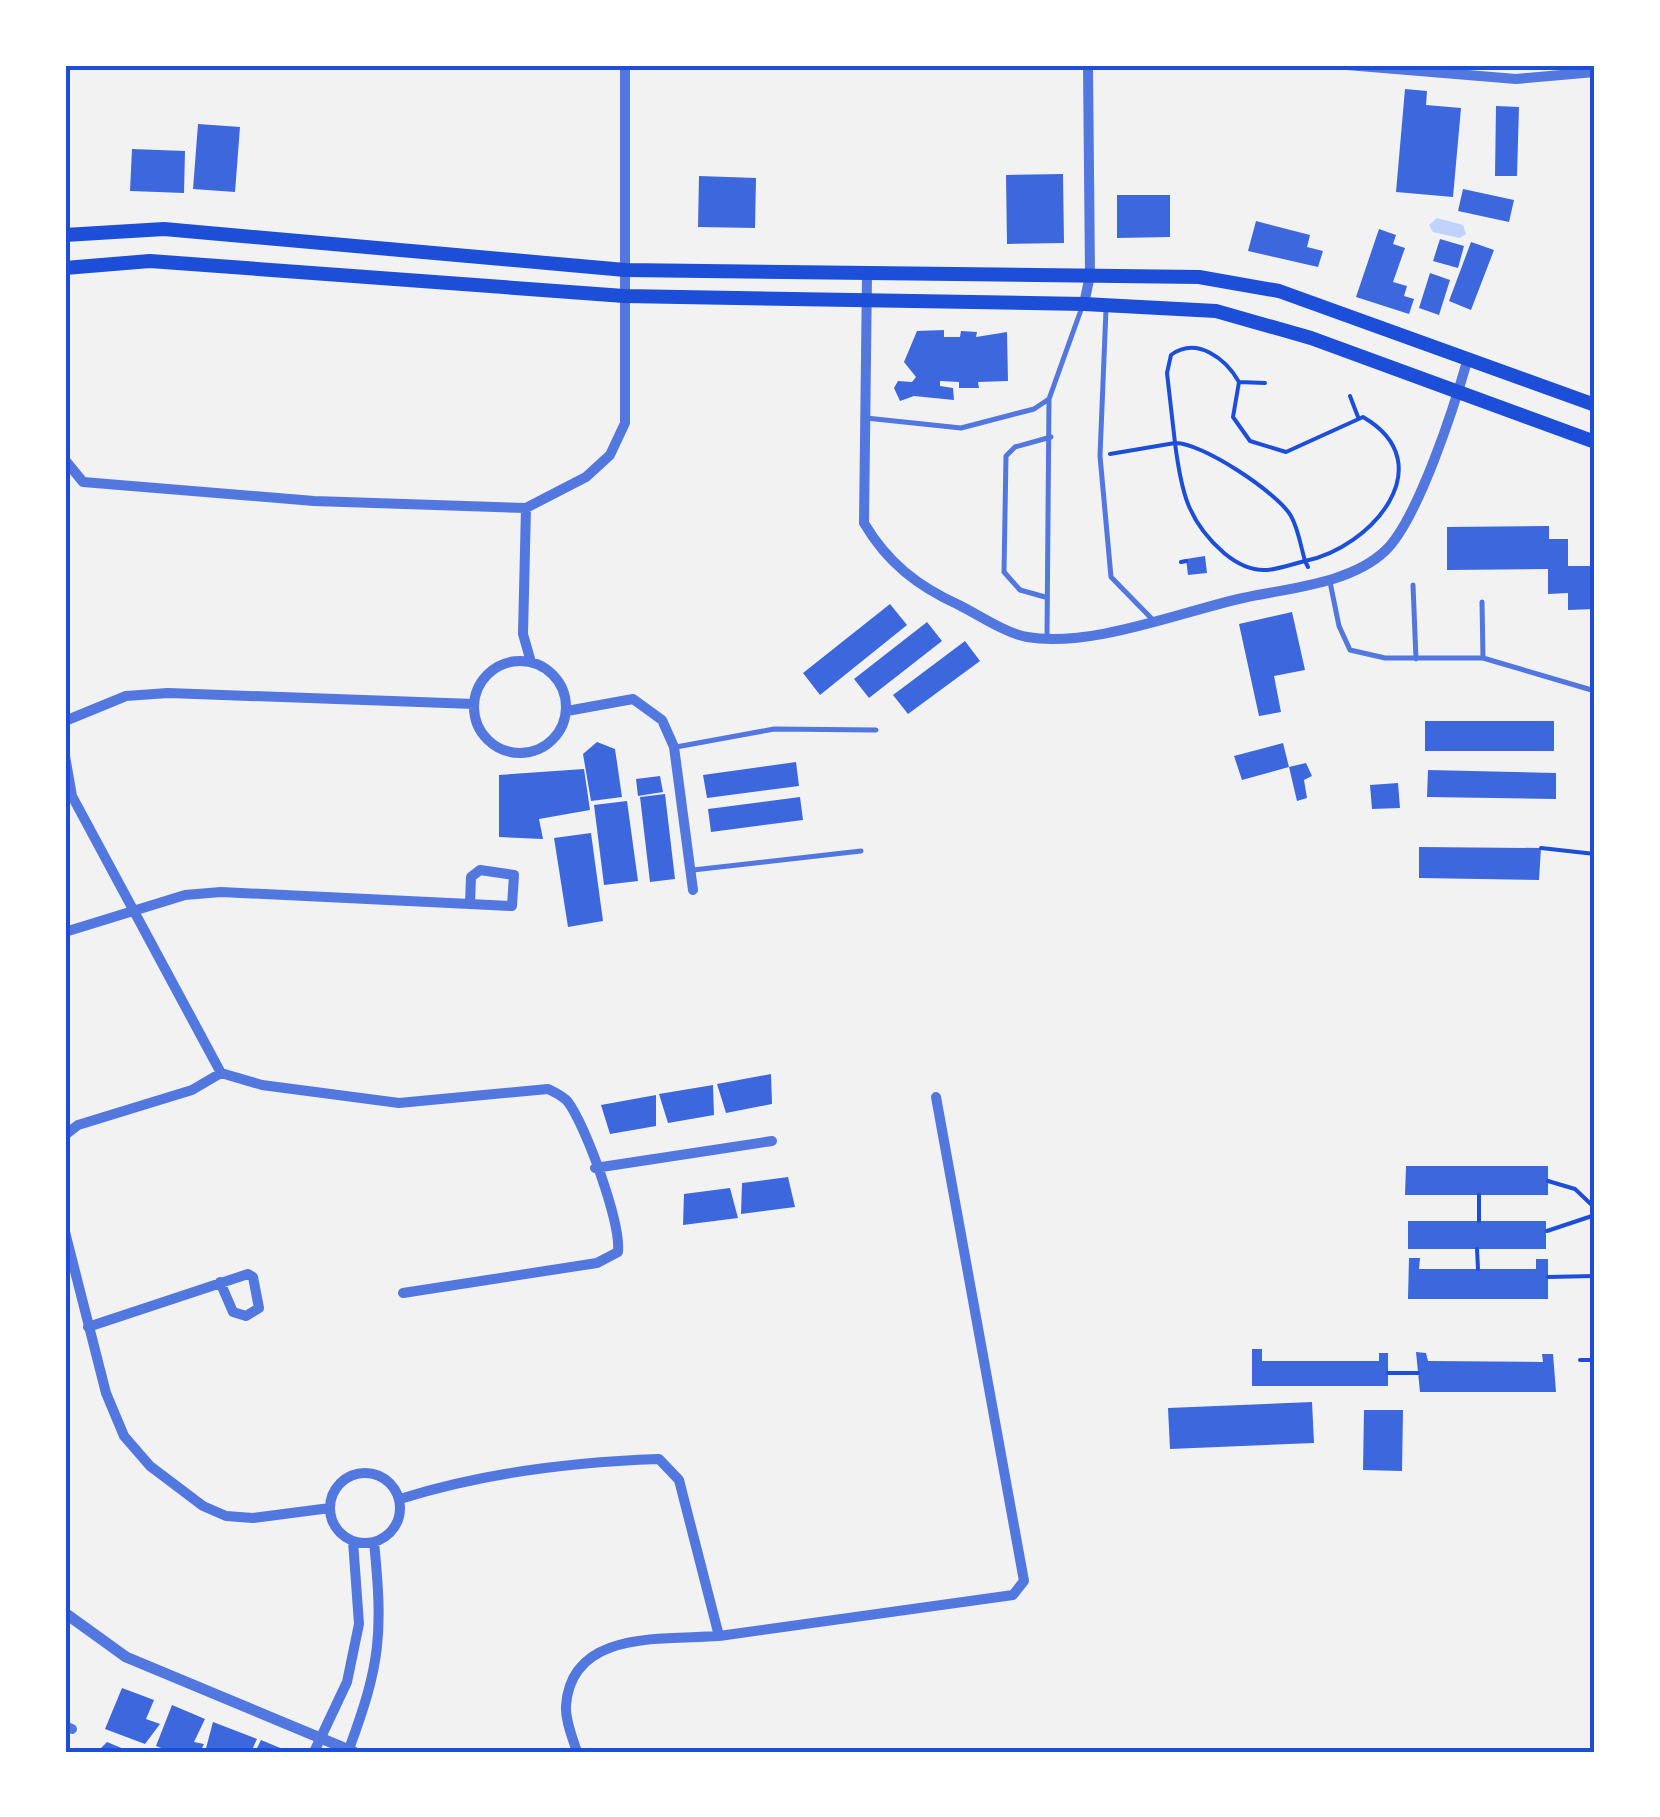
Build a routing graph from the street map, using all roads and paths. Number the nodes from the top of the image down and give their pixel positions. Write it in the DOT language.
graph roads {
  1 [pos="397,65"];
  2 [pos="478,65"];
  3 [pos="626,65"];
  4 [pos="1088,65"];
  5 [pos="1347,65"];
  6 [pos="1595,72"];
  7 [pos="65,234"];
  8 [pos="65,268"];
  9 [pos="624,270"];
  10 [pos="867,275"];
  11 [pos="1090,275"];
  12 [pos="624,296"];
  13 [pos="866,300"];
  14 [pos="1084,304"];
  15 [pos="1106,306"];
  16 [pos="1468,358"];
  17 [pos="1239,382"];
  18 [pos="1265,383"];
  19 [pos="1459,390"];
  20 [pos="1350,396"];
  21 [pos="1049,399"];
  22 [pos="1595,405"];
  23 [pos="1358,416"];
  24 [pos="866,418"];
  25 [pos="1050,437"];
  26 [pos="1595,442"];
  27 [pos="1175,443"];
  28 [pos="1100,456"];
  29 [pos="65,460"];
  30 [pos="1396,486"];
  31 [pos="1403,488"];
  32 [pos="1176,500"];
  33 [pos="1184,500"];
  34 [pos="526,508"];
  35 [pos="1305,561"];
  36 [pos="1308,568"];
  37 [pos="1330,578"];
  38 [pos="1413,585"];
  39 [pos="1046,597"];
  40 [pos="1482,602"];
  41 [pos="1153,620"];
  42 [pos="1047,638"];
  43 [pos="1482,658"];
  44 [pos="1416,660"];
  45 [pos="532,662"];
  46 [pos="1595,691"];
  47 [pos="474,704"];
  48 [pos="566,711"];
  49 [pos="65,721"];
  50 [pos="876,730"];
  51 [pos="674,747"];
  52 [pos="65,756"];
  53 [pos="1541,848"];
  54 [pos="861,851"];
  55 [pos="1595,854"];
  56 [pos="690,870"];
  57 [pos="693,890"];
  58 [pos="470,904"];
  59 [pos="132,912"];
  60 [pos="65,932"];
  61 [pos="221,1072"];
  62 [pos="936,1098"];
  63 [pos="65,1134"];
  64 [pos="772,1141"];
  65 [pos="594,1168"];
  66 [pos="1548,1181"];
  67 [pos="1479,1195"];
  68 [pos="1595,1208"];
  69 [pos="1595,1215"];
  70 [pos="1479,1221"];
  71 [pos="1546,1231"];
  72 [pos="65,1232"];
  73 [pos="1477,1250"];
  74 [pos="1478,1269"];
  75 [pos="1595,1276"];
  76 [pos="1548,1277"];
  77 [pos="220,1282"];
  78 [pos="402,1293"];
  79 [pos="88,1327"];
  80 [pos="1580,1360"];
  81 [pos="1595,1360"];
  82 [pos="1418,1373"];
  83 [pos="1388,1374"];
  84 [pos="400,1498"];
  85 [pos="330,1508"];
  86 [pos="354,1541"];
  87 [pos="374,1542"];
  88 [pos="65,1612"];
  89 [pos="719,1636"];
  90 [pos="321,1738"];
  91 [pos="351,1751"];
  92 [pos="314,1752"];
  93 [pos="577,1752"];
  1 -- 2 [label="street"];
  3 -- 9 [label="street"];
  4 -- 11 [label="street"];
  5 -- 6 [label="street"];
  7 -- 9 [label="main road"];
  8 -- 12 [label="main road"];
  9 -- 10 [label="main road"];
  9 -- 12 [label="street"];
  10 -- 11 [label="main road"];
  10 -- 13 [label="street"];
  11 -- 14 [label="street"];
  11 -- 16 [label="main road"];
  12 -- 13 [label="main road"];
  12 -- 34 [label="street"];
  13 -- 14 [label="main road"];
  13 -- 24 [label="street"];
  14 -- 15 [label="main road"];
  14 -- 21 [label="lane"];
  15 -- 19 [label="main road"];
  15 -- 28 [label="lane"];
  16 -- 19 [label="street"];
  16 -- 22 [label="main road"];
  17 -- 18 [label="path"];
  17 -- 23 [label="path"];
  17 -- 27 [label="path"];
  19 -- 26 [label="main road"];
  19 -- 37 [label="street"];
  20 -- 23 [label="path"];
  21 -- 24 [label="lane"];
  21 -- 25 [label="lane"];
  23 -- 30 [label="path"];
  24 -- 42 [label="street"];
  25 -- 39 [label="lane"];
  25 -- 39 [label="lane"];
  27 -- 28 [label="path"];
  27 -- 33 [label="path"];
  27 -- 35 [label="path"];
  28 -- 41 [label="lane"];
  29 -- 34 [label="street"];
  30 -- 31 [label="path"];
  30 -- 35 [label="path"];
  32 -- 33 [label="path"];
  33 -- 35 [label="path"];
  34 -- 45 [label="street"];
  35 -- 36 [label="path"];
  37 -- 41 [label="street"];
  37 -- 44 [label="lane"];
  38 -- 44 [label="lane"];
  39 -- 42 [label="lane"];
  40 -- 43 [label="lane"];
  41 -- 42 [label="street"];
  43 -- 44 [label="lane"];
  43 -- 46 [label="lane"];
  45 -- 47 [label="street"];
  45 -- 48 [label="street"];
  47 -- 48 [label="street"];
  47 -- 49 [label="street"];
  48 -- 51 [label="street"];
  50 -- 51 [label="lane"];
  51 -- 56 [label="street"];
  52 -- 59 [label="street"];
  53 -- 55 [label="path"];
  54 -- 56 [label="lane"];
  56 -- 57 [label="street"];
  58 -- 58 [label="street"];
  58 -- 59 [label="street"];
  59 -- 60 [label="street"];
  59 -- 61 [label="street"];
  61 -- 63 [label="street"];
  61 -- 65 [label="street"];
  62 -- 89 [label="street"];
  64 -- 65 [label="street"];
  65 -- 78 [label="street"];
  66 -- 68 [label="path"];
  67 -- 70 [label="path"];
  69 -- 71 [label="path"];
  72 -- 79 [label="street"];
  73 -- 74 [label="path"];
  75 -- 76 [label="path"];
  77 -- 77 [label="street"];
  77 -- 79 [label="street"];
  79 -- 85 [label="street"];
  80 -- 81 [label="path"];
  82 -- 83 [label="path"];
  84 -- 85 [label="street"];
  84 -- 87 [label="street"];
  84 -- 89 [label="street"];
  85 -- 86 [label="street"];
  86 -- 87 [label="street"];
  86 -- 90 [label="street"];
  87 -- 91 [label="street"];
  88 -- 90 [label="street"];
  89 -- 93 [label="street"];
  90 -- 91 [label="street"];
  90 -- 92 [label="street"];
}
